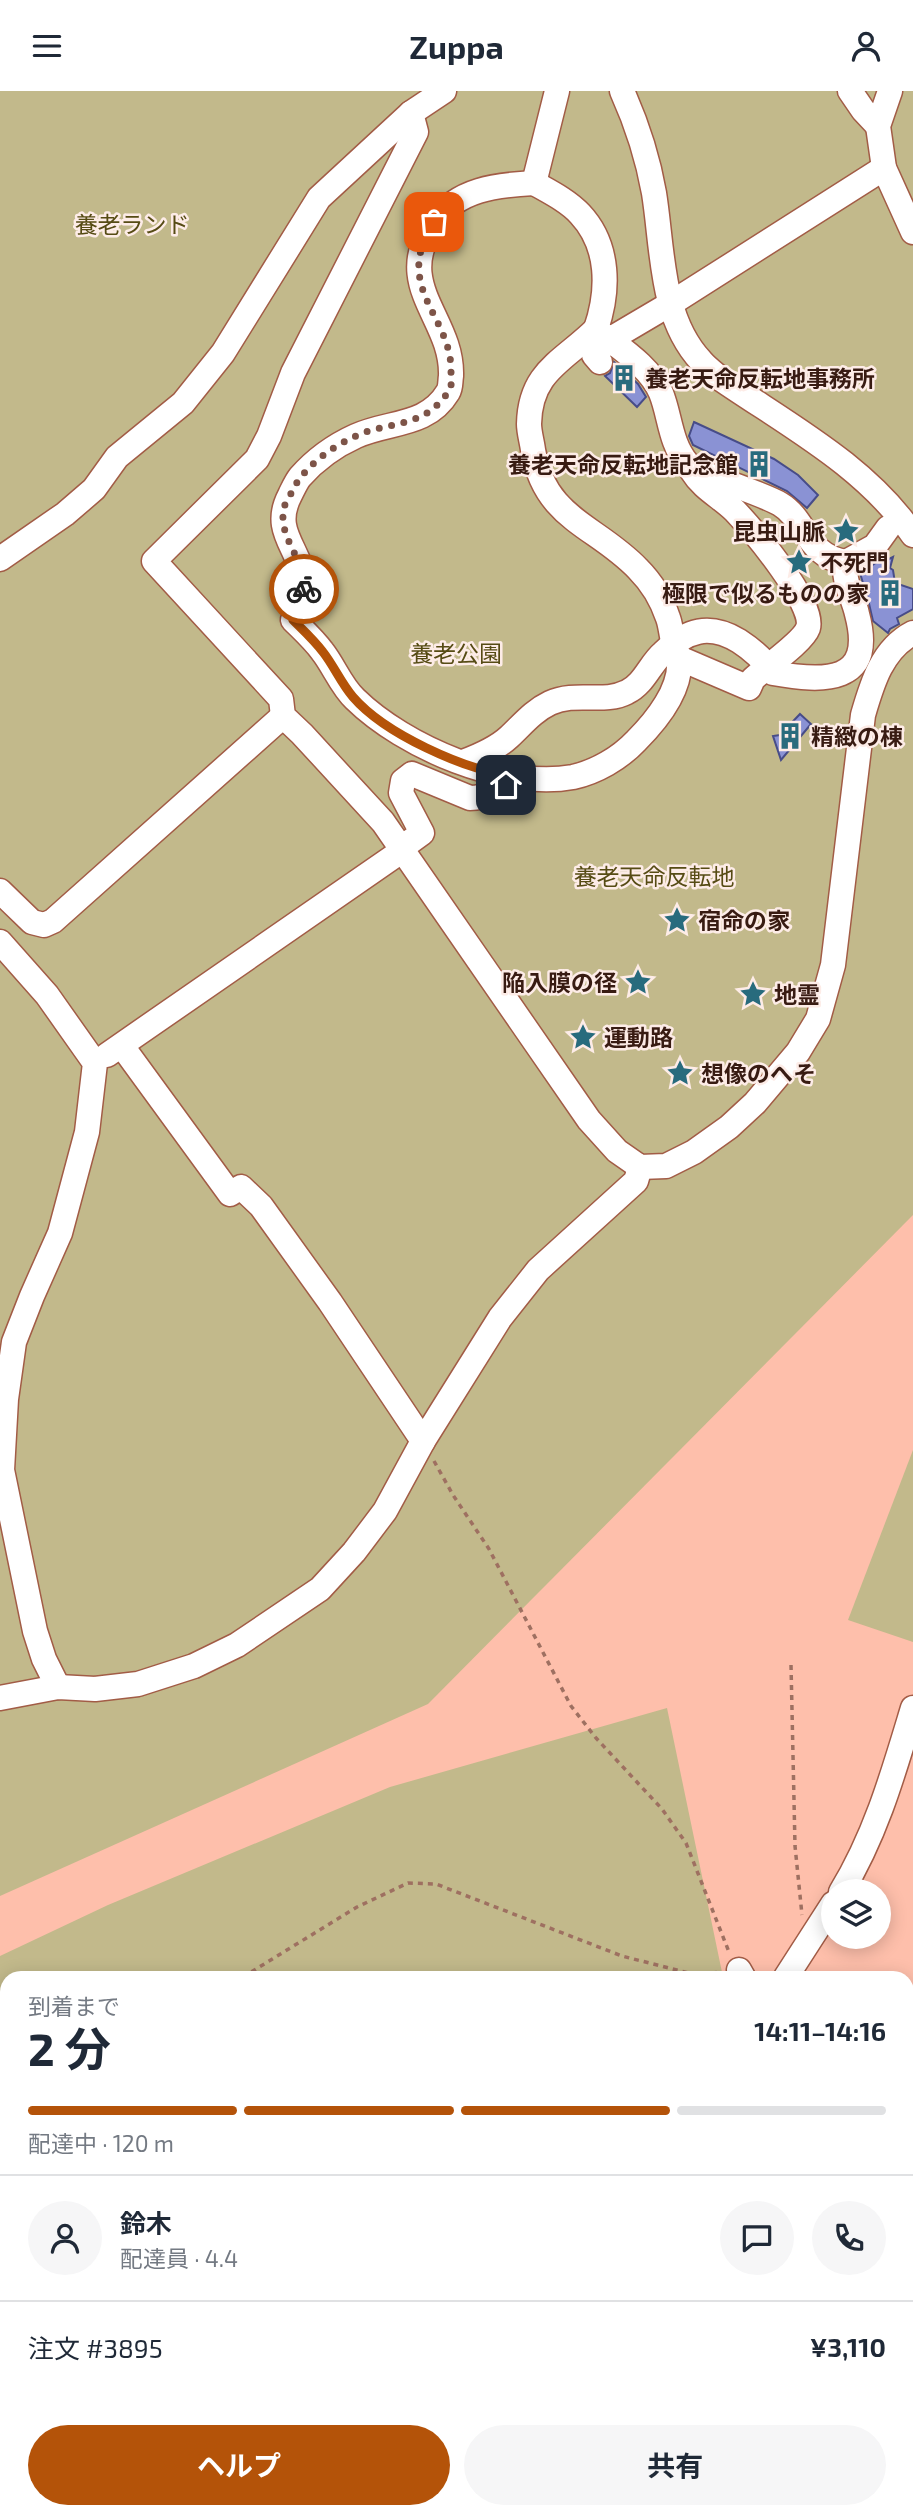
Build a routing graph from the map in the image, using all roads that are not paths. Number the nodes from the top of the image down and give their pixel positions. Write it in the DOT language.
graph roads {
  1 [pos="444,91"];
  2 [pos="556,91"];
  3 [pos="622,91"];
  4 [pos="850,91"];
  5 [pos="890,91"];
  6 [pos="411,113"];
  7 [pos="878,127"];
  8 [pos="884,168"];
  9 [pos="534,183"];
  10 [pos="913,232"];
  11 [pos="670,304"];
  12 [pos="610,349"];
  13 [pos="688,464"];
  14 [pos="905,525"];
  15 [pos="0,559"];
  16 [pos="846,562"];
  17 [pos="913,633"];
  18 [pos="676,651"];
  19 [pos="768,666"];
  20 [pos="283,716"];
  21 [pos="463,762"];
  22 [pos="511,776"];
  23 [pos="407,845"];
  24 [pos="0,891"];
  25 [pos="0,942"];
  26 [pos="122,1047"];
  27 [pos="95,1063"];
  28 [pos="640,1167"];
  29 [pos="423,1441"];
  30 [pos="58,1687"];
  31 [pos="0,1698"];
  32 [pos="913,1708"];
  33 [pos="848,1879"];
  34 [pos="821,1924"];
  35 [pos="790,1971"];
  1 -- 6 [label="street"];
  2 -- 9 [label="street"];
  3 -- 11 [label="street"];
  4 -- 7 [label="street"];
  5 -- 7 [label="street"];
  6 -- 15 [label="street"];
  6 -- 20 [label="street"];
  7 -- 8 [label="street"];
  8 -- 10 [label="street"];
  8 -- 11 [label="street"];
  9 -- 12 [label="street"];
  9 -- 21 [label="street"];
  11 -- 12 [label="street"];
  11 -- 14 [label="street"];
  12 -- 13 [label="street"];
  12 -- 18 [label="street"];
  13 -- 16 [label="street"];
  13 -- 19 [label="street"];
  14 -- 16 [label="street"];
  16 -- 19 [label="street"];
  17 -- 28 [label="street"];
  18 -- 19 [label="street"];
  18 -- 19 [label="street"];
  18 -- 21 [label="street"];
  18 -- 22 [label="street"];
  20 -- 23 [label="street"];
  20 -- 24 [label="street"];
  21 -- 22 [label="street"];
  22 -- 23 [label="street"];
  23 -- 26 [label="street"];
  23 -- 28 [label="street"];
  25 -- 27 [label="street"];
  26 -- 27 [label="street"];
  26 -- 29 [label="street"];
  27 -- 30 [label="street"];
  28 -- 29 [label="street"];
  29 -- 30 [label="street"];
  30 -- 31 [label="street"];
  32 -- 33 [label="street"];
  34 -- 35 [label="street"];
}
